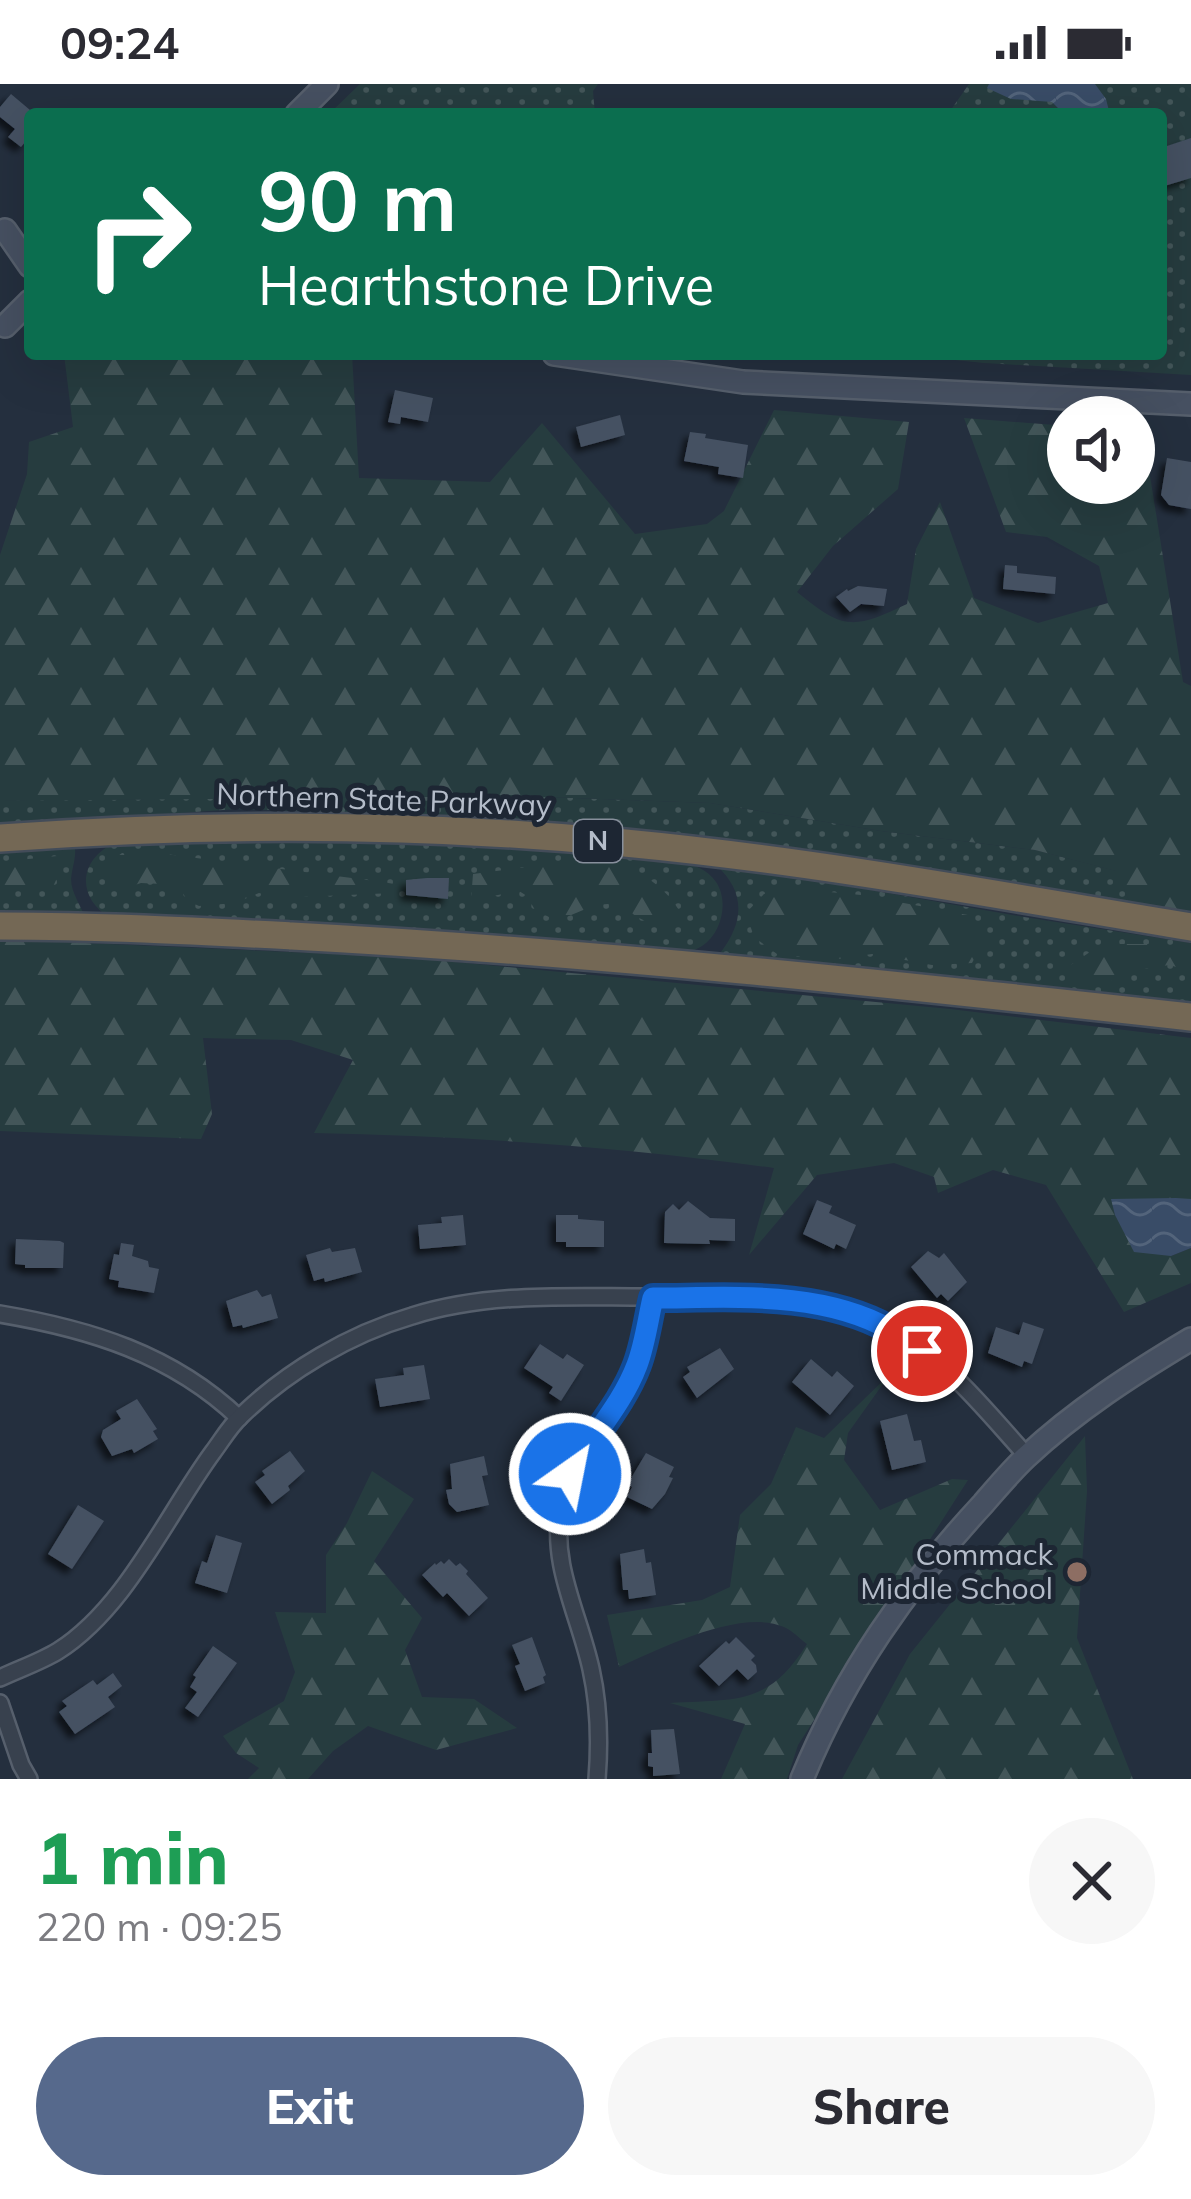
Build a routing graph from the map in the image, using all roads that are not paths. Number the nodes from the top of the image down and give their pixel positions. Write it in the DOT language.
graph roads {
  1 [pos="327,84"];
  2 [pos="303,108"];
  3 [pos="2,228"];
  4 [pos="24,258"];
  5 [pos="594,360"];
  6 [pos="1191,404"];
  7 [pos="0,838"];
  8 [pos="0,926"];
  9 [pos="1191,927"];
  10 [pos="1191,1017"];
  11 [pos="653,1298"];
  12 [pos="0,1314"];
  13 [pos="1191,1340"];
  14 [pos="239,1418"];
  15 [pos="1027,1456"];
  16 [pos="0,1678"];
  17 [pos="0,1703"];
  18 [pos="29,1779"];
  19 [pos="597,1779"];
  20 [pos="802,1779"];
  1 -- 2 [label="main road"];
  3 -- 4 [label="main road"];
  5 -- 6 [label="main road"];
  7 -- 9 [label="highway, Northern State Parkway / N"];
  8 -- 10 [label="highway"];
  11 -- 14 [label="street"];
  11 -- 15 [label="street"];
  11 -- 19 [label="street"];
  12 -- 14 [label="street"];
  13 -- 15 [label="main road"];
  14 -- 16 [label="street"];
  15 -- 20 [label="main road"];
  17 -- 18 [label="street"];
}
